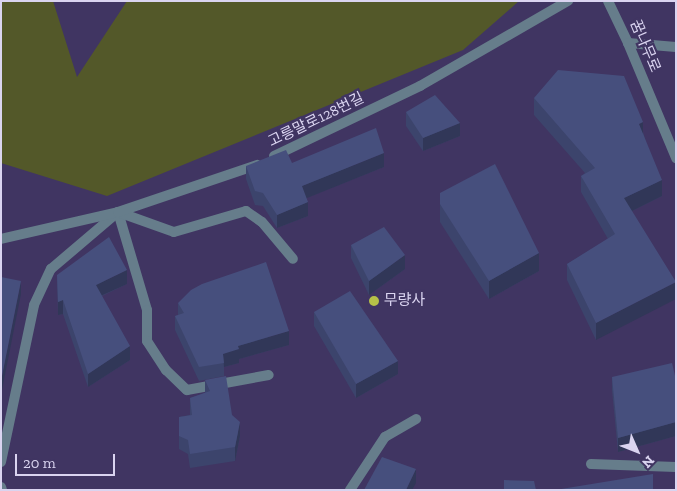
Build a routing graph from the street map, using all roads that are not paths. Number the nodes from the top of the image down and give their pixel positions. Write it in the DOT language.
graph roads {
  1 [pos="568,1"];
  2 [pos="608,1"];
  3 [pos="628,43"];
  4 [pos="676,46"];
  5 [pos="676,158"];
  6 [pos="118,212"];
  7 [pos="1,239"];
  8 [pos="293,259"];
  9 [pos="270,375"];
  10 [pos="416,419"];
  11 [pos="1,462"];
  12 [pos="591,464"];
  13 [pos="676,467"];
  14 [pos="350,490"];
  1 -- 6 [label="street, 고릉말로128번길"];
  2 -- 3 [label="street, 꿈나무로"];
  3 -- 4 [label="street"];
  3 -- 5 [label="street, 꿈나무로"];
  6 -- 7 [label="street, 고릉말로128번길"];
  6 -- 8 [label="street"];
  6 -- 9 [label="street"];
  6 -- 11 [label="street"];
  10 -- 14 [label="street"];
  12 -- 13 [label="street"];
}
